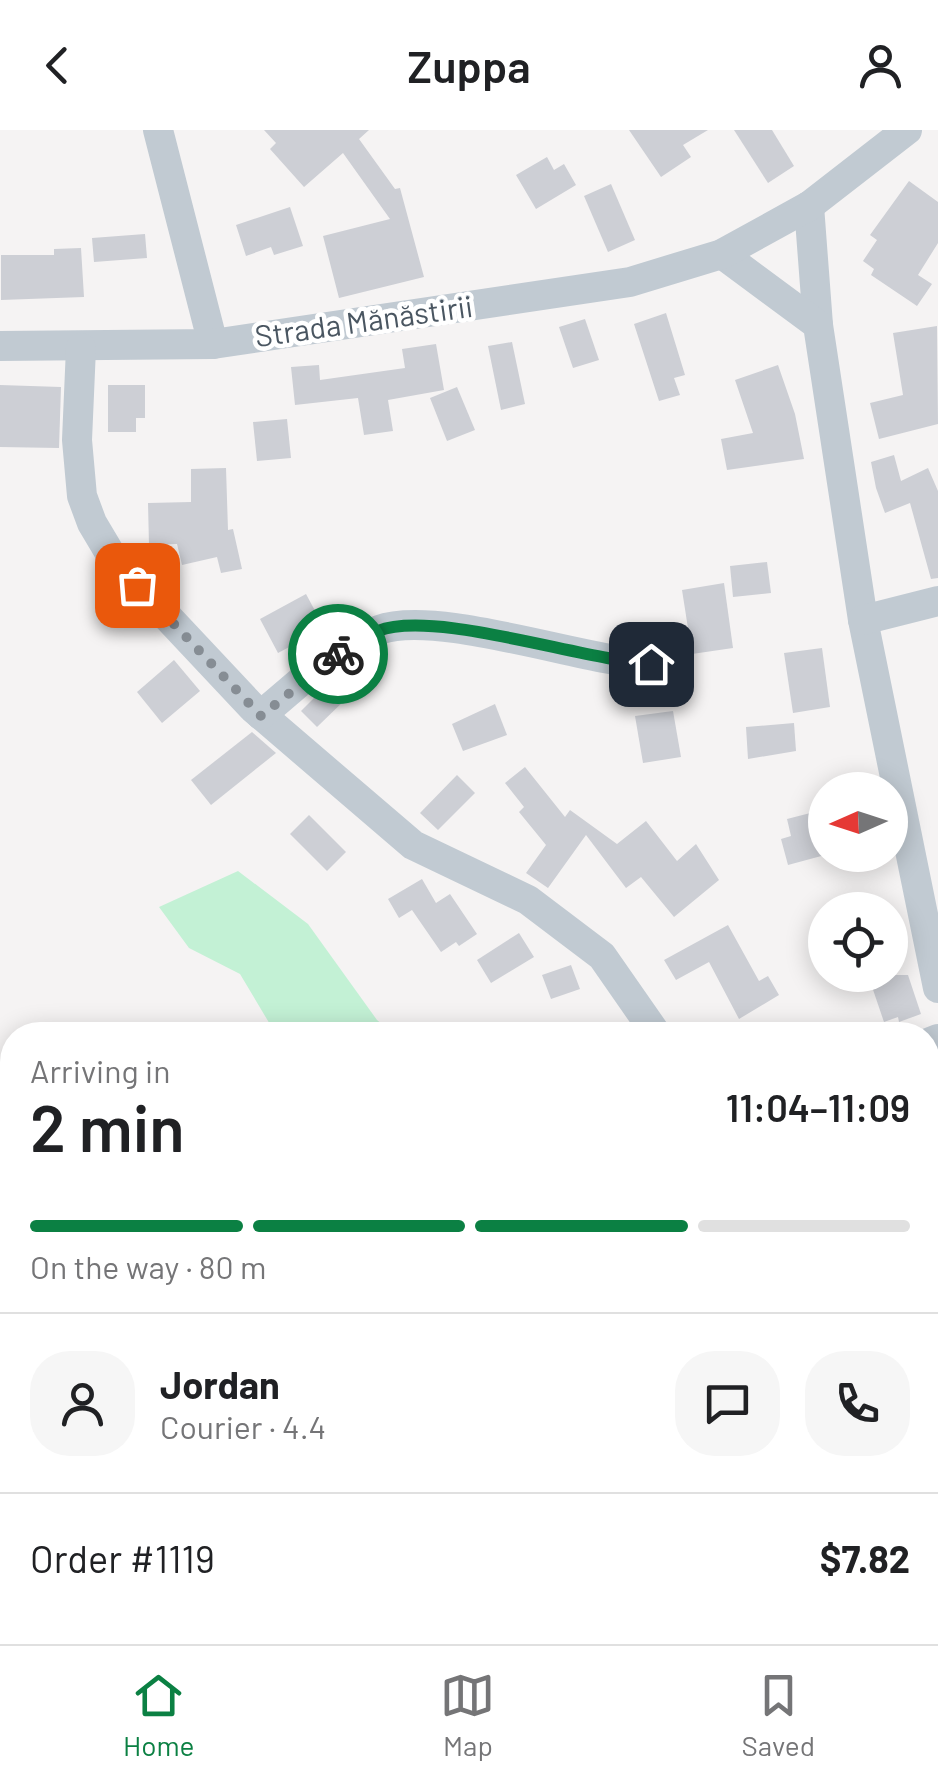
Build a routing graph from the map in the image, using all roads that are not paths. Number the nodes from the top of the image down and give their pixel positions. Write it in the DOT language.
graph roads {
  1 [pos="158,130"];
  2 [pos="907,130"];
  3 [pos="809,206"];
  4 [pos="722,254"];
  5 [pos="818,325"];
  6 [pos="213,344"];
  7 [pos="0,346"];
  8 [pos="81,348"];
  9 [pos="938,601"];
  10 [pos="864,620"];
  11 [pos="651,664"];
  12 [pos="261,716"];
  13 [pos="938,988"];
  14 [pos="648,1022"];
  1 -- 6 [label="street"];
  2 -- 3 [label="street, Strada Mănăstirii"];
  3 -- 4 [label="street, Strada Mănăstirii"];
  3 -- 5 [label="street"];
  4 -- 5 [label="street"];
  4 -- 6 [label="street, Strada Mănăstirii"];
  5 -- 10 [label="street"];
  6 -- 8 [label="street, Strada Mănăstirii"];
  7 -- 8 [label="street, Strada Mănăstirii"];
  8 -- 12 [label="street"];
  9 -- 10 [label="street"];
  10 -- 13 [label="street"];
  11 -- 12 [label="street"];
  12 -- 14 [label="street"];
}
